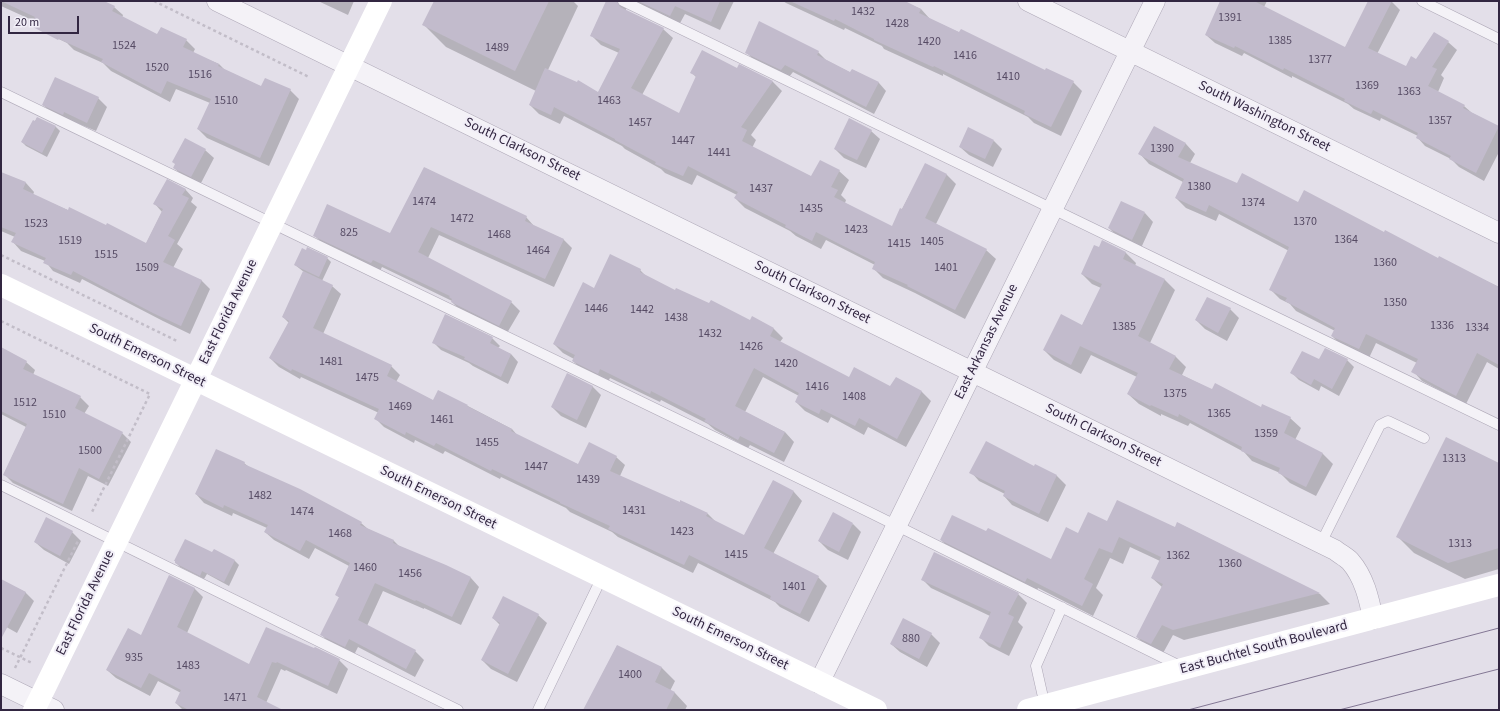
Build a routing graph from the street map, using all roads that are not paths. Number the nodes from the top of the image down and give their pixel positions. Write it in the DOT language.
graph roads {
  1 [pos="217,1"];
  2 [pos="382,1"];
  3 [pos="623,1"];
  4 [pos="1028,1"];
  5 [pos="1155,1"];
  6 [pos="1422,1"];
  7 [pos="1499,39"];
  8 [pos="1130,52"];
  9 [pos="350,66"];
  10 [pos="1,92"];
  11 [pos="1052,209"];
  12 [pos="272,224"];
  13 [pos="1499,233"];
  14 [pos="1,285"];
  15 [pos="972,372"];
  16 [pos="196,380"];
  17 [pos="1499,425"];
  18 [pos="1424,438"];
  19 [pos="1,485"];
  20 [pos="896,526"];
  21 [pos="117,541"];
  22 [pos="1321,544"];
  23 [pos="602,577"];
  24 [pos="1499,585"];
  25 [pos="1062,607"];
  26 [pos="1373,619"];
  27 [pos="1185,669"];
  28 [pos="7,679"];
  29 [pos="819,683"];
  30 [pos="42,707"];
  31 [pos="1037,708"];
  32 [pos="458,710"];
  33 [pos="538,710"];
  34 [pos="876,710"];
  1 -- 9 [label="street, South Clarkson Street"];
  2 -- 9 [label="street, East Florida Avenue"];
  3 -- 11 [label="lane"];
  4 -- 8 [label="street, South Washington Street"];
  5 -- 8 [label="street, East Arkansas Avenue"];
  6 -- 7 [label="lane"];
  8 -- 11 [label="street, East Arkansas Avenue"];
  8 -- 13 [label="street, South Washington Street"];
  9 -- 12 [label="street, East Florida Avenue"];
  9 -- 15 [label="street, South Clarkson Street"];
  10 -- 12 [label="lane"];
  11 -- 15 [label="street, East Arkansas Avenue"];
  11 -- 17 [label="lane"];
  12 -- 16 [label="street, East Florida Avenue"];
  12 -- 20 [label="lane"];
  14 -- 16 [label="street, South Emerson Street"];
  15 -- 20 [label="street, East Arkansas Avenue"];
  15 -- 22 [label="street, South Clarkson Street"];
  16 -- 21 [label="street, East Florida Avenue"];
  16 -- 23 [label="street, South Emerson Street"];
  18 -- 22 [label="lane"];
  19 -- 21 [label="lane"];
  20 -- 25 [label="lane"];
  20 -- 29 [label="street, East Arkansas Avenue"];
  21 -- 30 [label="street, East Florida Avenue"];
  21 -- 32 [label="lane"];
  22 -- 26 [label="street, South Clarkson Street"];
  23 -- 29 [label="street, South Emerson Street"];
  23 -- 33 [label="lane"];
  24 -- 26 [label="street, East Buchtel South Boulevard"];
  25 -- 27 [label="lane"];
  25 -- 31 [label="lane"];
  26 -- 27 [label="street, East Buchtel South Boulevard"];
  27 -- 31 [label="street, East Buchtel South Boulevard"];
  28 -- 30 [label="street"];
  29 -- 34 [label="street, South Emerson Street"];
}
